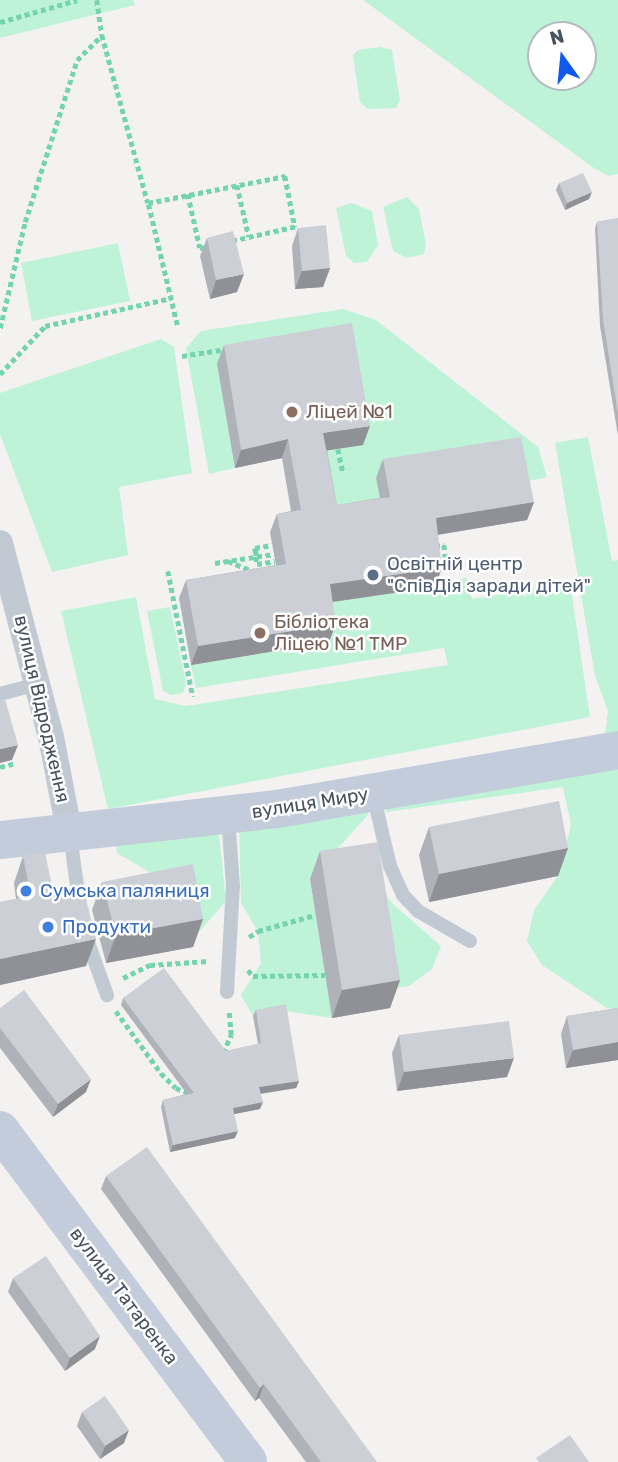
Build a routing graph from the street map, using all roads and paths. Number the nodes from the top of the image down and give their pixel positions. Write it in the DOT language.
graph roads {
  1 [pos="77,0"];
  2 [pos="97,0"];
  3 [pos="0,22"];
  4 [pos="102,36"];
  5 [pos="237,185"];
  6 [pos="188,194"];
  7 [pos="148,203"];
  8 [pos="249,237"];
  9 [pos="224,243"];
  10 [pos="212,246"];
  11 [pos="171,298"];
  12 [pos="177,325"];
  13 [pos="0,328"];
  14 [pos="234,348"];
  15 [pos="182,356"];
  16 [pos="0,374"];
  17 [pos="338,449"];
  18 [pos="343,472"];
  19 [pos="0,543"];
  20 [pos="272,545"];
  21 [pos="430,547"];
  22 [pos="255,548"];
  23 [pos="274,554"];
  24 [pos="256,556"];
  25 [pos="228,561"];
  26 [pos="275,561"];
  27 [pos="215,563"];
  28 [pos="447,570"];
  29 [pos="168,571"];
  30 [pos="258,573"];
  31 [pos="38,684"];
  32 [pos="0,694"];
  33 [pos="193,697"];
  34 [pos="618,750"];
  35 [pos="16,763"];
  36 [pos="0,767"];
  37 [pos="372,793"];
  38 [pos="228,816"];
  39 [pos="70,835"];
  40 [pos="0,840"];
  41 [pos="470,941"];
  42 [pos="246,967"];
  43 [pos="325,975"];
  44 [pos="227,992"];
  45 [pos="107,995"];
  46 [pos="219,1065"];
  47 [pos="200,1092"];
  48 [pos="0,1130"];
  49 [pos="248,1462"];
  1 -- 3 [label="path"];
  2 -- 4 [label="path"];
  4 -- 7 [label="path"];
  4 -- 13 [label="path"];
  5 -- 6 [label="path"];
  5 -- 8 [label="path"];
  5 -- 8 [label="path"];
  6 -- 7 [label="path"];
  6 -- 10 [label="path"];
  7 -- 11 [label="path"];
  8 -- 9 [label="path"];
  11 -- 12 [label="path"];
  11 -- 16 [label="path"];
  14 -- 15 [label="path"];
  17 -- 18 [label="path"];
  19 -- 31 [label="street, вулиця Відродження"];
  20 -- 22 [label="path"];
  21 -- 28 [label="path"];
  22 -- 24 [label="path"];
  22 -- 26 [label="path"];
  23 -- 24 [label="path"];
  24 -- 25 [label="path"];
  25 -- 27 [label="path"];
  25 -- 30 [label="path"];
  29 -- 33 [label="path"];
  31 -- 32 [label="lane"];
  31 -- 39 [label="street, вулиця Відродження"];
  34 -- 37 [label="street, вулиця Миру"];
  35 -- 36 [label="path"];
  37 -- 38 [label="street, вулиця Миру"];
  37 -- 41 [label="lane"];
  38 -- 39 [label="street, вулиця Миру"];
  38 -- 44 [label="lane"];
  39 -- 40 [label="street, вулиця Миру"];
  39 -- 45 [label="lane"];
  42 -- 43 [label="path"];
  44 -- 46 [label="path"];
  45 -- 47 [label="path"];
  48 -- 49 [label="street, вулиця Татаренка"];
}
